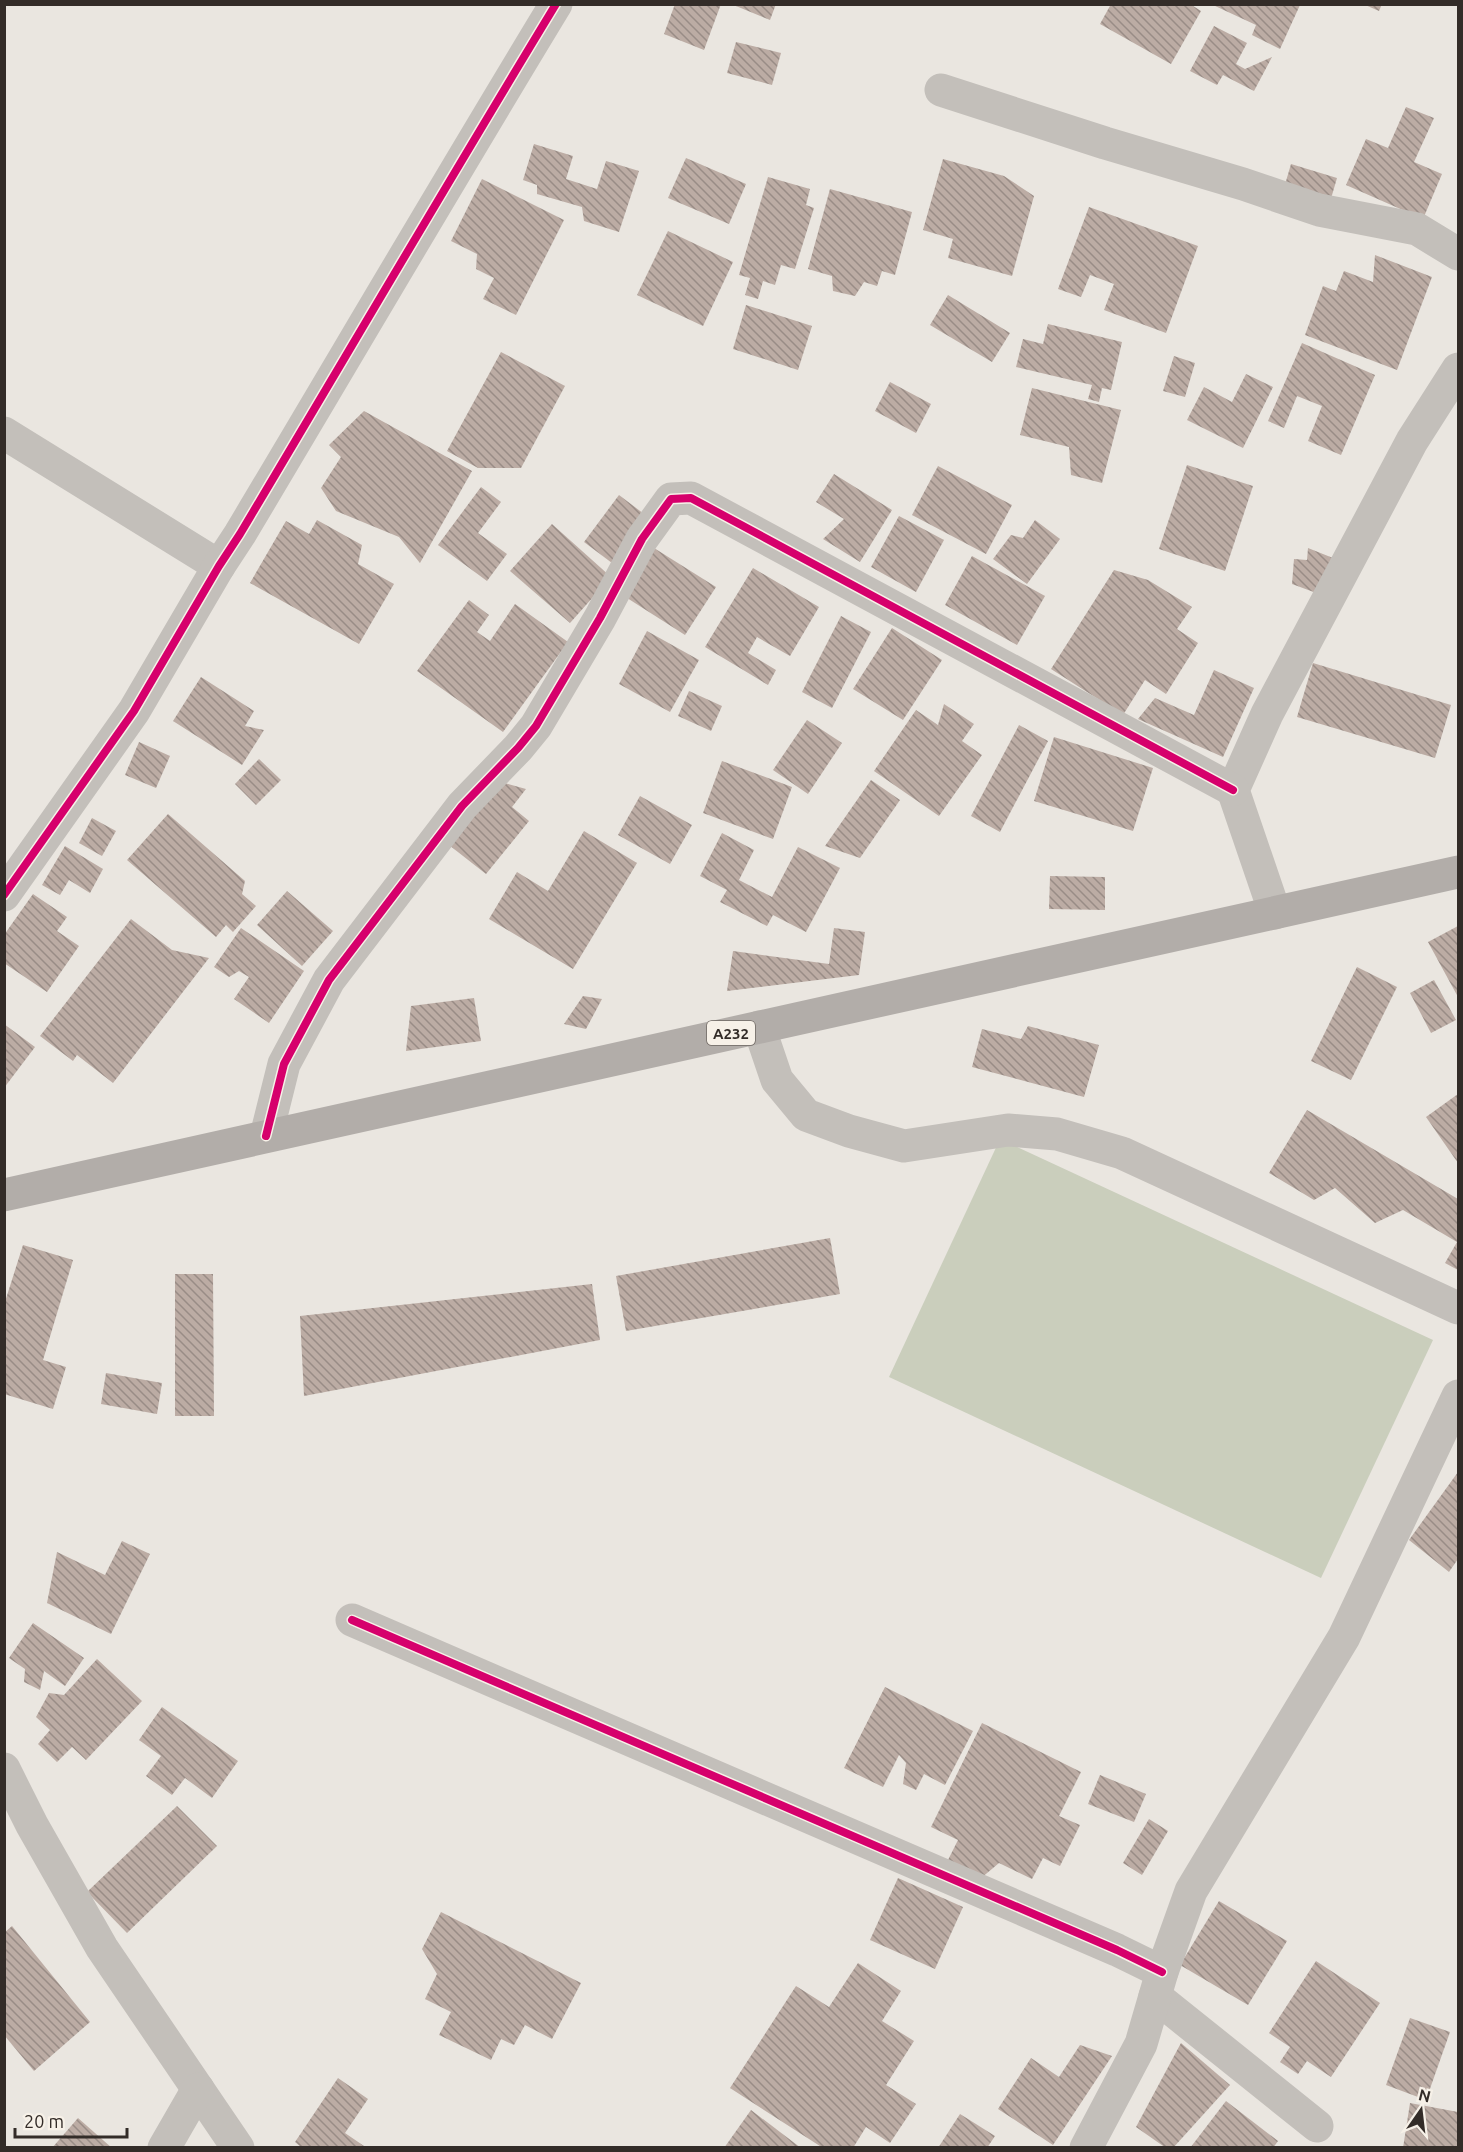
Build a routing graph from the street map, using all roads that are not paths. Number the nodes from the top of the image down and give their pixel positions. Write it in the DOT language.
graph roads {
  1 [pos="556,4"];
  2 [pos="941,90"];
  3 [pos="1458,254"];
  4 [pos="1458,369"];
  5 [pos="4,433"];
  6 [pos="219,566"];
  7 [pos="1233,790"];
  8 [pos="1458,872"];
  9 [pos="4,895"];
  10 [pos="1275,913"];
  11 [pos="759,1027"];
  12 [pos="266,1136"];
  13 [pos="4,1195"];
  14 [pos="1458,1308"];
  15 [pos="1458,1396"];
  16 [pos="352,1620"];
  17 [pos="4,1769"];
  18 [pos="1159,1984"];
  19 [pos="198,2089"];
  20 [pos="1317,2126"];
  21 [pos="164,2148"];
  22 [pos="238,2148"];
  23 [pos="1086,2148"];
  1 -- 6 [label="street"];
  2 -- 3 [label="street"];
  4 -- 7 [label="street"];
  5 -- 6 [label="street"];
  6 -- 9 [label="street"];
  7 -- 10 [label="street"];
  7 -- 12 [label="street"];
  8 -- 10 [label="main road, A232"];
  10 -- 11 [label="main road, A232"];
  11 -- 12 [label="main road, A232"];
  11 -- 14 [label="street"];
  12 -- 13 [label="main road, A232"];
  15 -- 18 [label="street"];
  16 -- 18 [label="street"];
  17 -- 19 [label="street"];
  18 -- 20 [label="street"];
  18 -- 23 [label="street"];
  19 -- 21 [label="street"];
  19 -- 22 [label="street"];
}
